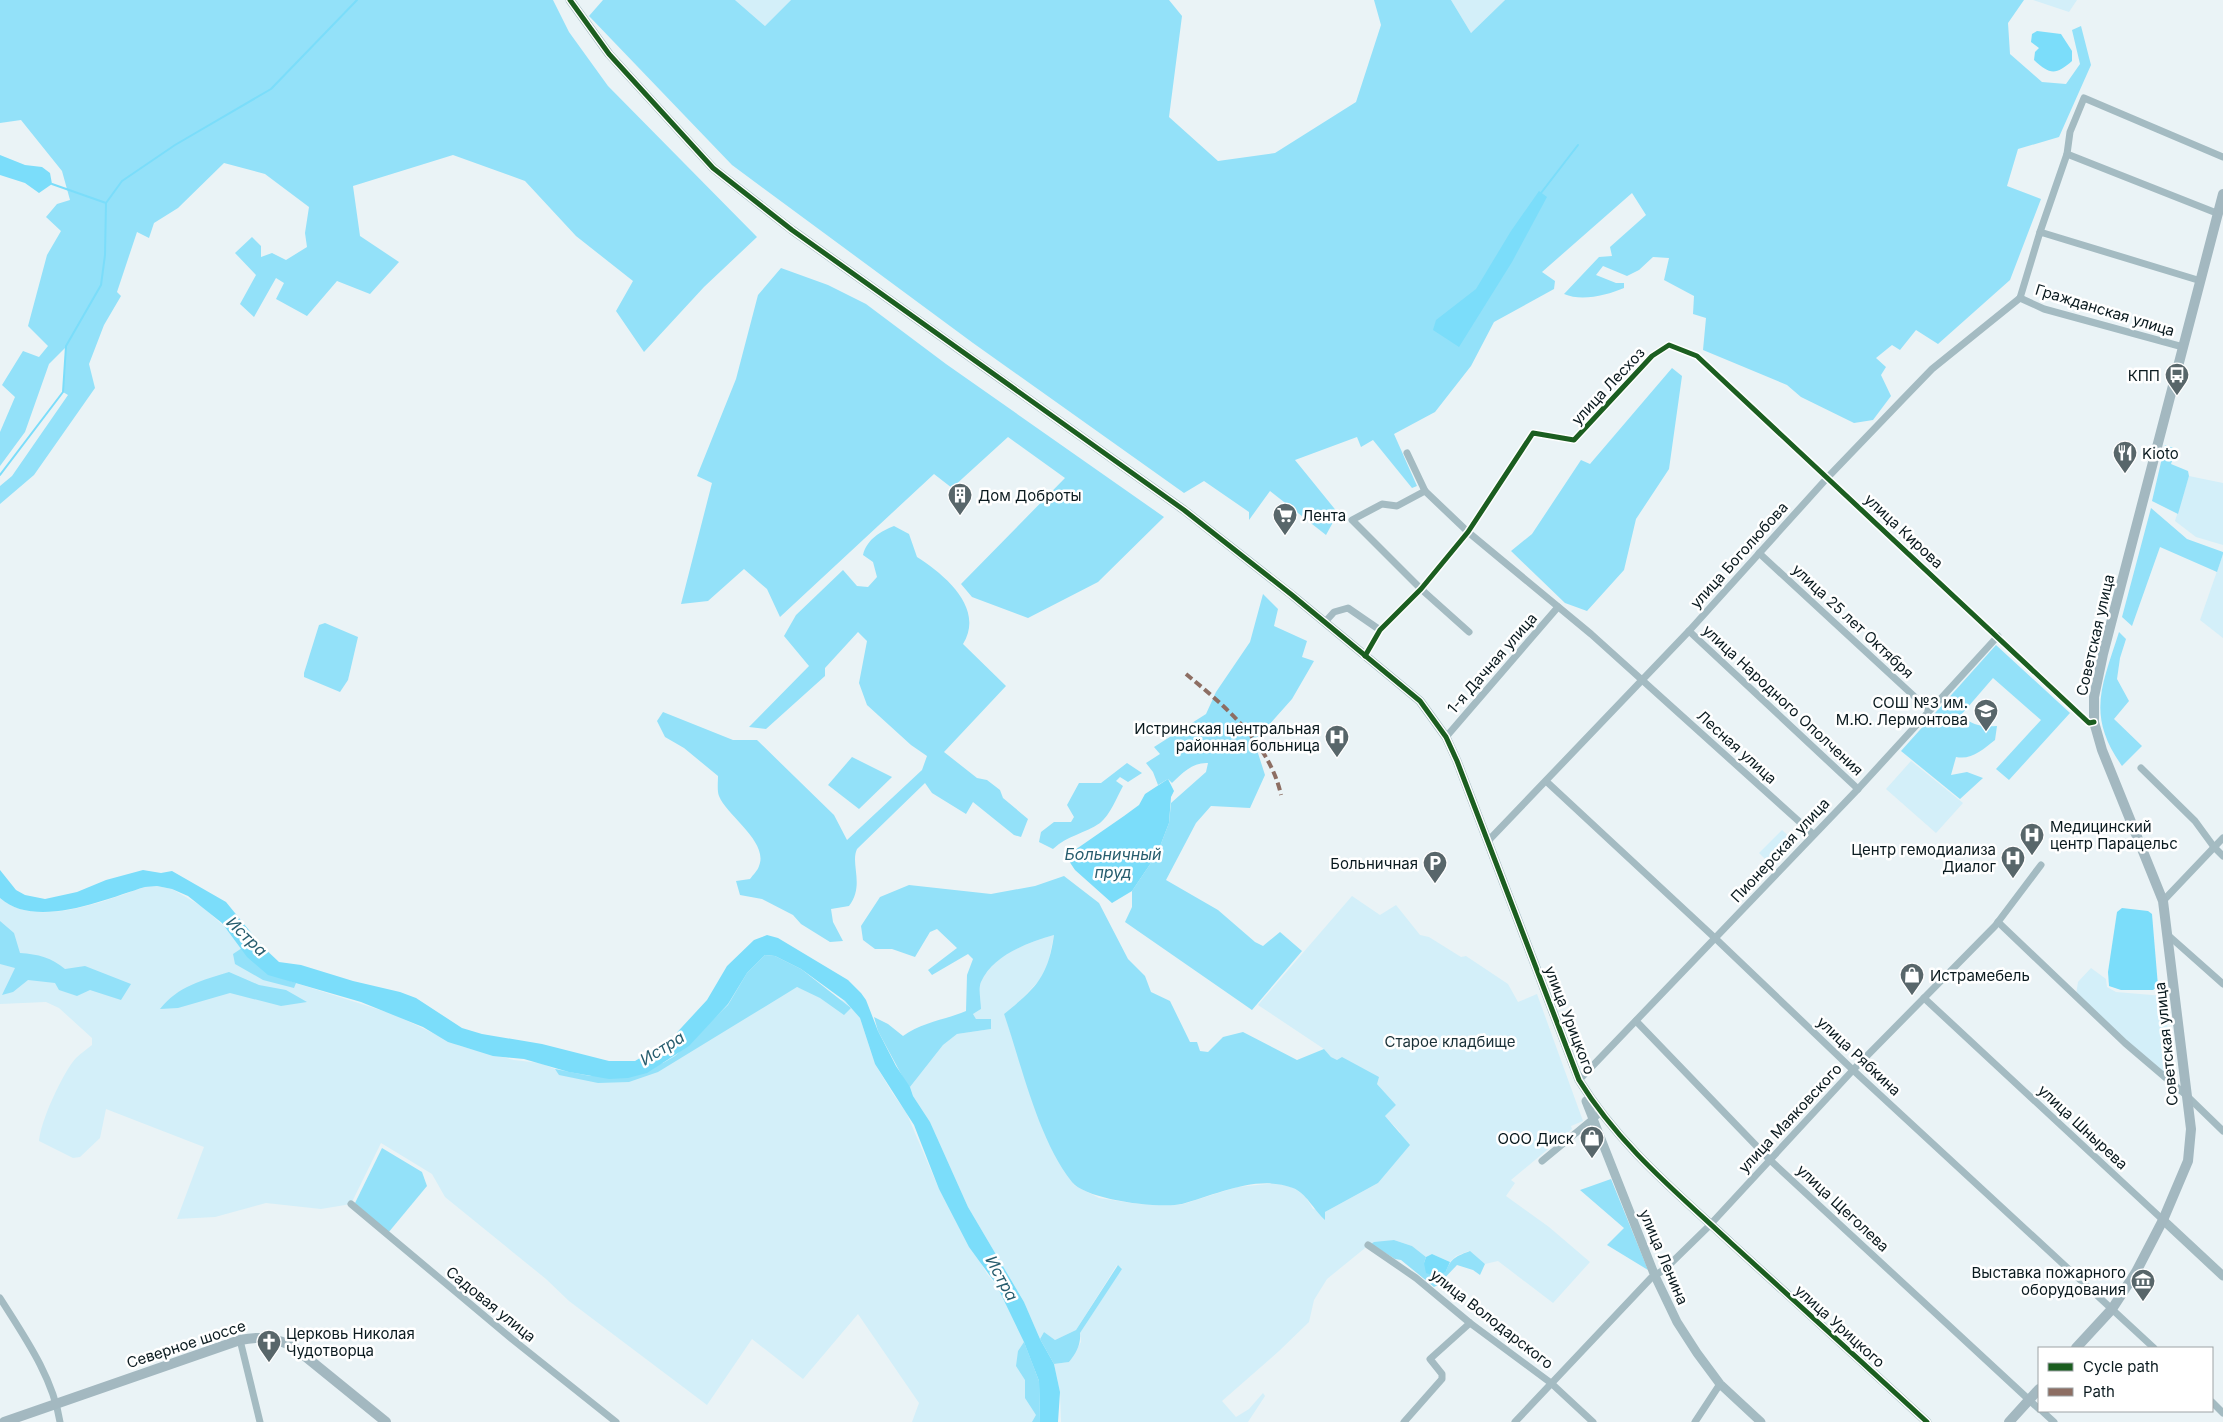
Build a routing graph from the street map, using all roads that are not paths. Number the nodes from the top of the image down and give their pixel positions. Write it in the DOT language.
graph roads {
  1 [pos="570,0"];
  2 [pos="2067,154"];
  3 [pos="2223,157"];
  4 [pos="2223,194"];
  5 [pos="2219,214"];
  6 [pos="2040,232"];
  7 [pos="2200,281"];
  8 [pos="2020,298"];
  9 [pos="2183,347"];
  10 [pos="1697,356"];
  11 [pos="1407,453"];
  12 [pos="1828,477"];
  13 [pos="1425,491"];
  14 [pos="1468,532"];
  15 [pos="1759,553"];
  16 [pos="1421,589"];
  17 [pos="1558,607"];
  18 [pos="1325,622"];
  19 [pos="1380,630"];
  20 [pos="1689,631"];
  21 [pos="1469,632"];
  22 [pos="1998,636"];
  23 [pos="1365,656"];
  24 [pos="1641,680"];
  25 [pos="1929,710"];
  26 [pos="2094,722"];
  27 [pos="1446,737"];
  28 [pos="2141,768"];
  29 [pos="1546,782"];
  30 [pos="1858,789"];
  31 [pos="1813,834"];
  32 [pos="2223,838"];
  33 [pos="1489,840"];
  34 [pos="2214,847"];
  35 [pos="2223,856"];
  36 [pos="2041,865"];
  37 [pos="2163,901"];
  38 [pos="1998,922"];
  39 [pos="2169,936"];
  40 [pos="1716,939"];
  41 [pos="2223,984"];
  42 [pos="1924,998"];
  43 [pos="1636,1021"];
  44 [pos="1853,1070"];
  45 [pos="1579,1080"];
  46 [pos="2186,1095"];
  47 [pos="1596,1115"];
  48 [pos="2223,1131"];
  49 [pos="1616,1134"];
  50 [pos="1601,1136"];
  51 [pos="1770,1160"];
  52 [pos="1542,1161"];
  53 [pos="351,1204"];
  54 [pos="2163,1220"];
  55 [pos="1711,1224"];
  56 [pos="1368,1245"];
  57 [pos="1655,1276"];
  58 [pos="2223,1276"];
  59 [pos="0,1298"];
  60 [pos="2112,1309"];
  61 [pos="1470,1323"];
  62 [pos="240,1340"];
  63 [pos="2077,1347"];
  64 [pos="2153,1347"];
  65 [pos="1551,1383"];
  66 [pos="1720,1384"];
  67 [pos="2038,1389"];
  68 [pos="2030,1399"];
  69 [pos="57,1403"];
  70 [pos="2213,1403"];
  71 [pos="2038,1408"];
  72 [pos="2042,1412"];
  73 [pos="2223,1413"];
  74 [pos="4,1422"];
  75 [pos="60,1422"];
  76 [pos="260,1422"];
  77 [pos="386,1422"];
  78 [pos="616,1422"];
  79 [pos="1404,1422"];
  80 [pos="1515,1422"];
  81 [pos="1593,1422"];
  82 [pos="1694,1422"];
  83 [pos="1761,1422"];
  84 [pos="1927,1422"];
  85 [pos="2009,1422"];
  86 [pos="2054,1422"];
  1 -- 18 [label="street, улица Урицкого"];
  2 -- 3 [label="street"];
  2 -- 5 [label="street"];
  2 -- 6 [label="street"];
  4 -- 5 [label="main road, Советская улица"];
  5 -- 7 [label="main road, Советская улица"];
  6 -- 7 [label="street"];
  6 -- 8 [label="street"];
  7 -- 9 [label="main road, Советская улица"];
  8 -- 9 [label="street, Гражданская улица"];
  8 -- 12 [label="street, улица Боголюбова"];
  9 -- 26 [label="main road, Советская улица"];
  10 -- 12 [label="street, улица Кирова"];
  10 -- 14 [label="street, улица Лесхоз"];
  11 -- 13 [label="street"];
  12 -- 15 [label="street, улица Боголюбова"];
  12 -- 22 [label="street, улица Кирова"];
  13 -- 14 [label="street, Лесная улица"];
  13 -- 16 [label="street"];
  14 -- 16 [label="street"];
  14 -- 17 [label="street, Лесная улица"];
  15 -- 20 [label="street, улица Боголюбова"];
  15 -- 25 [label="street, улица 25 лет Октября"];
  16 -- 19 [label="street"];
  16 -- 21 [label="street"];
  17 -- 24 [label="street, Лесная улица"];
  17 -- 27 [label="street, 1-я Дачная улица"];
  18 -- 19 [label="street"];
  18 -- 23 [label="street, улица Урицкого"];
  19 -- 23 [label="street"];
  20 -- 24 [label="street, улица Боголюбова"];
  20 -- 30 [label="street, улица Народного Ополчения"];
  22 -- 25 [label="street, Пионерская улица"];
  22 -- 26 [label="street, улица Кирова"];
  23 -- 27 [label="street, улица Урицкого"];
  24 -- 29 [label="street, улица Боголюбова"];
  24 -- 31 [label="street, Лесная улица"];
  25 -- 30 [label="street, Пионерская улица"];
  26 -- 37 [label="main road, Советская улица"];
  27 -- 33 [label="street, улица Урицкого"];
  28 -- 34 [label="street"];
  29 -- 33 [label="street, улица Боголюбова"];
  29 -- 40 [label="street, улица Рябкина"];
  30 -- 31 [label="street, Пионерская улица"];
  31 -- 40 [label="street, Пионерская улица"];
  32 -- 34 [label="street"];
  33 -- 45 [label="street, улица Урицкого"];
  34 -- 35 [label="street"];
  34 -- 37 [label="street"];
  36 -- 38 [label="street, улица Маяковского"];
  37 -- 39 [label="main road, Советская улица"];
  38 -- 42 [label="street, улица Маяковского"];
  38 -- 46 [label="street"];
  39 -- 41 [label="street"];
  39 -- 46 [label="main road, Советская улица"];
  40 -- 43 [label="street, Пионерская улица"];
  40 -- 44 [label="street, улица Рябкина"];
  42 -- 44 [label="street, улица Маяковского"];
  42 -- 54 [label="street, улица Шнырева"];
  43 -- 45 [label="street, Пионерская улица"];
  43 -- 51 [label="street, улица Щеголева"];
  44 -- 51 [label="street, улица Маяковского"];
  44 -- 60 [label="street, улица Рябкина"];
  45 -- 47 [label="street, улица Ленина"];
  46 -- 48 [label="street"];
  46 -- 54 [label="main road, Советская улица"];
  47 -- 49 [label="street, улица Урицкого"];
  47 -- 50 [label="street, улица Ленина"];
  47 -- 52 [label="street"];
  49 -- 50 [label="street"];
  49 -- 55 [label="street, улица Урицкого"];
  50 -- 57 [label="street, улица Ленина"];
  51 -- 55 [label="street, улица Маяковского"];
  51 -- 68 [label="street, улица Щеголева"];
  53 -- 78 [label="street, Садовая улица"];
  54 -- 58 [label="street, улица Шнырева"];
  54 -- 60 [label="main road, Советская улица"];
  55 -- 57 [label="street, улица Маяковского"];
  55 -- 84 [label="street, улица Урицкого"];
  56 -- 61 [label="street, улица Володарского"];
  57 -- 65 [label="street, улица Маяковского"];
  57 -- 66 [label="street, улица Ленина"];
  59 -- 69 [label="street"];
  60 -- 63 [label="main road, Советская улица"];
  60 -- 64 [label="street, улица Рябкина"];
  61 -- 65 [label="street, улица Володарского"];
  61 -- 79 [label="street"];
  62 -- 69 [label="main road, Северное шоссе"];
  62 -- 76 [label="street"];
  62 -- 77 [label="main road, Северное шоссе"];
  65 -- 80 [label="street, улица Маяковского"];
  65 -- 81 [label="street, улица Володарского"];
  66 -- 82 [label="street"];
  66 -- 83 [label="street, улица Ленина"];
  67 -- 68 [label="main road"];
  68 -- 71 [label="street, улица Щеголева"];
  68 -- 85 [label="main road"];
  69 -- 74 [label="main road, Северное шоссе"];
  69 -- 75 [label="street"];
  70 -- 73 [label="street"];
  72 -- 86 [label="street, улица Щеголева"];
}
